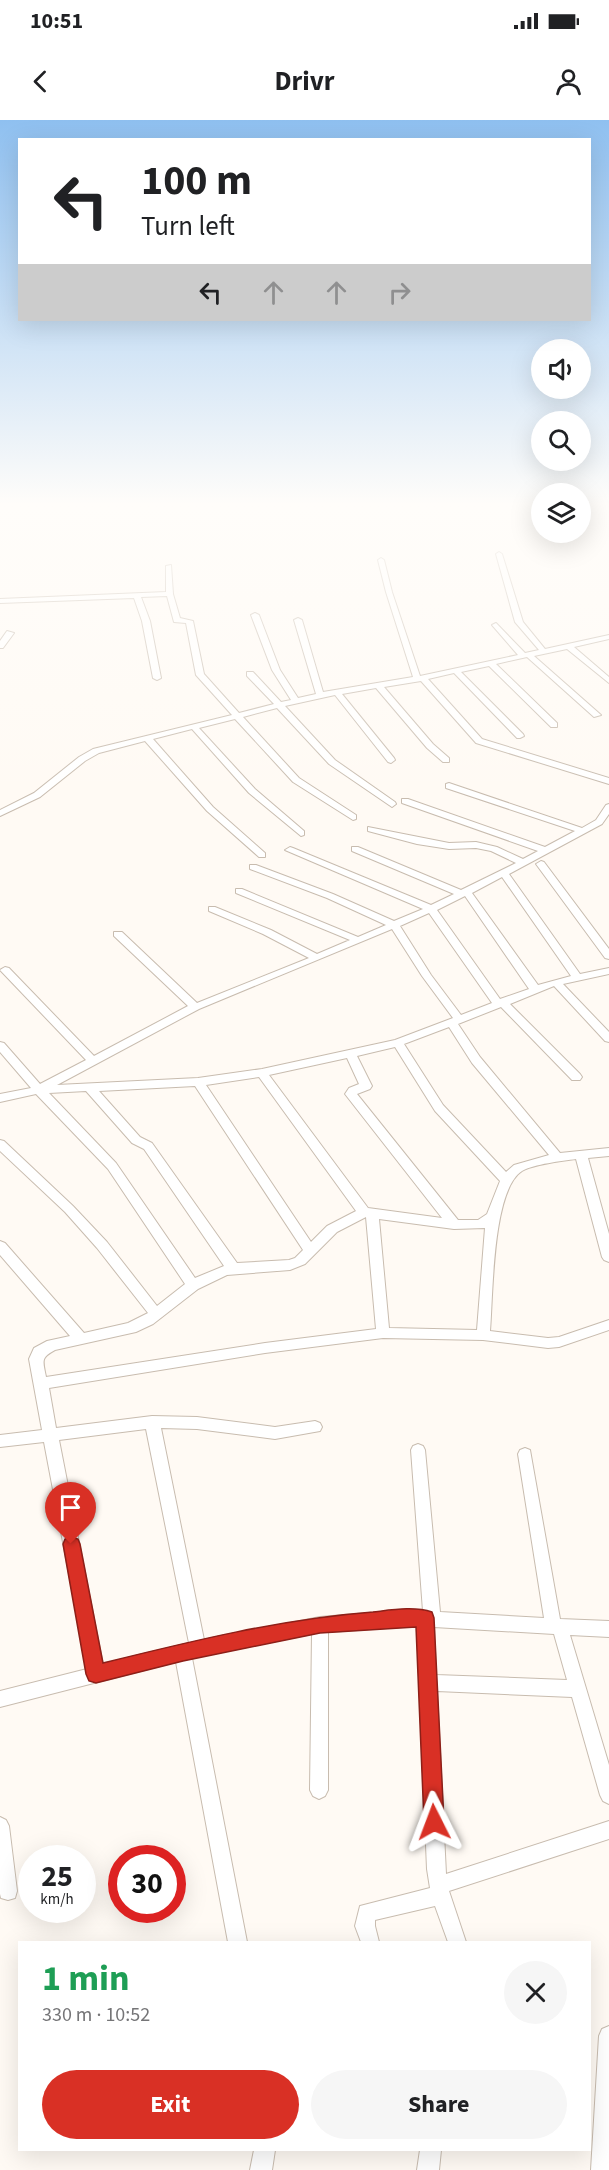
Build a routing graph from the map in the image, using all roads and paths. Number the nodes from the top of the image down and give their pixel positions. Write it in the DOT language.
graph roads {
  1 [pos="139,603"];
  2 [pos="172,603"];
  3 [pos="393,603"];
  4 [pos="513,603"];
  5 [pos="255,615"];
  6 [pos="298,620"];
  7 [pos="496,625"];
  8 [pos="10,633"];
  9 [pos="608,638"];
  10 [pos="0,646"];
  11 [pos="568,646"];
  12 [pos="544,652"];
  13 [pos="526,656"];
  14 [pos="491,663"];
  15 [pos="456,671"];
  16 [pos="250,674"];
  17 [pos="157,678"];
  18 [pos="420,678"];
  19 [pos="609,681"];
  20 [pos="378,685"];
  21 [pos="337,692"];
  22 [pos="320,695"];
  23 [pos="296,701"];
  24 [pos="280,706"];
  25 [pos="597,715"];
  26 [pos="240,716"];
  27 [pos="554,725"];
  28 [pos="195,728"];
  29 [pos="520,736"];
  30 [pos="148,739"];
  31 [pos="391,760"];
  32 [pos="446,760"];
  33 [pos="609,782"];
  34 [pos="449,786"];
  35 [pos="405,801"];
  36 [pos="392,804"];
  37 [pos="609,807"];
  38 [pos="0,813"];
  39 [pos="352,817"];
  40 [pos="371,829"];
  41 [pos="583,831"];
  42 [pos="301,833"];
  43 [pos="355,849"];
  44 [pos="290,850"];
  45 [pos="547,851"];
  46 [pos="262,855"];
  47 [pos="524,863"];
  48 [pos="541,864"];
  49 [pos="253,867"];
  50 [pos="504,873"];
  51 [pos="239,891"];
  52 [pos="464,892"];
  53 [pos="212,909"];
  54 [pos="430,909"];
  55 [pos="394,925"];
  56 [pos="118,934"];
  57 [pos="358,940"];
  58 [pos="609,956"];
  59 [pos="317,958"];
  60 [pos="5,970"];
  61 [pos="606,976"];
  62 [pos="578,978"];
  63 [pos="556,982"];
  64 [pos="535,989"];
  65 [pos="499,1002"];
  66 [pos="195,1006"];
  67 [pos="455,1020"];
  68 [pos="609,1039"];
  69 [pos="398,1043"];
  70 [pos="0,1045"];
  71 [pos="351,1054"];
  72 [pos="93,1061"];
  73 [pos="262,1073"];
  74 [pos="576,1077"];
  75 [pos="198,1082"];
  76 [pos="89,1087"];
  77 [pos="39,1090"];
  78 [pos="0,1098"];
  79 [pos="0,1144"];
  80 [pos="609,1152"];
  81 [pos="581,1155"];
  82 [pos="558,1157"];
  83 [pos="506,1180"];
  84 [pos="368,1212"];
  85 [pos="492,1217"];
  86 [pos="454,1224"];
  87 [pos="0,1246"];
  88 [pos="311,1252"];
  89 [pos="609,1257"];
  90 [pos="233,1268"];
  91 [pos="193,1285"];
  92 [pos="156,1314"];
  93 [pos="609,1325"];
  94 [pos="383,1333"];
  95 [pos="483,1335"];
  96 [pos="80,1338"];
  97 [pos="42,1383"];
  98 [pos="152,1422"];
  99 [pos="315,1427"];
  100 [pos="51,1436"];
  101 [pos="0,1441"];
  102 [pos="418,1449"];
  103 [pos="525,1454"];
  104 [pos="428,1619"];
  105 [pos="320,1625"];
  106 [pos="556,1626"];
  107 [pos="609,1629"];
  108 [pos="191,1650"];
  109 [pos="96,1674"];
  110 [pos="427,1683"];
  111 [pos="577,1689"];
  112 [pos="0,1699"];
  113 [pos="319,1790"];
  114 [pos="609,1795"];
  115 [pos="0,1826"];
  116 [pos="609,1830"];
  117 [pos="440,1888"];
  118 [pos="8,1890"];
  119 [pos="237,1941"];
  120 [pos="370,1941"];
  121 [pos="457,1941"];
  122 [pos="609,2036"];
  123 [pos="265,2151"];
  124 [pos="431,2151"];
  125 [pos="261,2170"];
  126 [pos="428,2170"];
  127 [pos="602,2170"];
  1 -- 17 [label="street"];
  2 -- 26 [label="street"];
  3 -- 18 [label="street"];
  4 -- 12 [label="street"];
  5 -- 23 [label="street"];
  6 -- 22 [label="street"];
  7 -- 13 [label="street"];
  8 -- 10 [label="street"];
  9 -- 11 [label="street"];
  11 -- 12 [label="street"];
  11 -- 19 [label="street"];
  12 -- 13 [label="street"];
  13 -- 14 [label="street"];
  13 -- 25 [label="street"];
  14 -- 15 [label="street"];
  14 -- 27 [label="street"];
  15 -- 18 [label="street"];
  15 -- 29 [label="street"];
  16 -- 24 [label="street"];
  18 -- 20 [label="street"];
  18 -- 33 [label="street"];
  20 -- 21 [label="street"];
  20 -- 32 [label="street"];
  21 -- 22 [label="street"];
  21 -- 31 [label="street"];
  22 -- 23 [label="street"];
  23 -- 24 [label="street"];
  24 -- 26 [label="street"];
  24 -- 36 [label="street"];
  26 -- 28 [label="street"];
  26 -- 39 [label="street"];
  28 -- 30 [label="street"];
  28 -- 42 [label="street"];
  30 -- 38 [label="street"];
  30 -- 46 [label="street"];
  34 -- 41 [label="street"];
  35 -- 45 [label="street"];
  37 -- 41 [label="street"];
  40 -- 47 [label="street"];
  41 -- 45 [label="street"];
  43 -- 52 [label="street"];
  44 -- 54 [label="street"];
  45 -- 47 [label="street"];
  47 -- 50 [label="street"];
  48 -- 58 [label="street"];
  49 -- 55 [label="street"];
  50 -- 52 [label="street"];
  50 -- 62 [label="street"];
  51 -- 57 [label="street"];
  52 -- 54 [label="street"];
  52 -- 64 [label="street"];
  53 -- 59 [label="street"];
  54 -- 55 [label="street"];
  54 -- 65 [label="street"];
  55 -- 57 [label="street"];
  55 -- 67 [label="street"];
  56 -- 66 [label="street"];
  57 -- 59 [label="street"];
  59 -- 66 [label="street"];
  60 -- 72 [label="street"];
  61 -- 62 [label="street"];
  62 -- 63 [label="street"];
  63 -- 64 [label="street"];
  63 -- 68 [label="street"];
  64 -- 65 [label="street"];
  65 -- 67 [label="street"];
  65 -- 74 [label="street"];
  66 -- 72 [label="street"];
  67 -- 69 [label="street"];
  67 -- 82 [label="street"];
  69 -- 71 [label="street"];
  69 -- 83 [label="street"];
  70 -- 77 [label="street"];
  71 -- 73 [label="street"];
  71 -- 86 [label="street"];
  72 -- 77 [label="street"];
  73 -- 75 [label="street"];
  73 -- 84 [label="street"];
  75 -- 76 [label="street"];
  75 -- 88 [label="street"];
  76 -- 77 [label="street"];
  76 -- 90 [label="street"];
  77 -- 78 [label="street"];
  77 -- 91 [label="street"];
  79 -- 92 [label="street"];
  80 -- 81 [label="street"];
  81 -- 82 [label="street"];
  81 -- 89 [label="street"];
  82 -- 83 [label="street"];
  83 -- 85 [label="street"];
  84 -- 86 [label="street"];
  84 -- 88 [label="street"];
  84 -- 94 [label="street"];
  85 -- 86 [label="street"];
  85 -- 95 [label="street"];
  87 -- 96 [label="street"];
  88 -- 90 [label="street"];
  90 -- 91 [label="street"];
  91 -- 92 [label="street"];
  92 -- 96 [label="street"];
  93 -- 95 [label="street"];
  94 -- 95 [label="street"];
  94 -- 97 [label="street"];
  96 -- 97 [label="street"];
  97 -- 100 [label="street"];
  98 -- 99 [label="street"];
  98 -- 100 [label="street"];
  98 -- 108 [label="street"];
  100 -- 101 [label="street"];
  100 -- 109 [label="street"];
  102 -- 104 [label="street"];
  103 -- 106 [label="street"];
  104 -- 105 [label="street"];
  104 -- 106 [label="street"];
  104 -- 110 [label="street"];
  105 -- 108 [label="street"];
  105 -- 113 [label="street"];
  106 -- 107 [label="street"];
  106 -- 111 [label="street"];
  108 -- 109 [label="street"];
  108 -- 119 [label="street"];
  109 -- 112 [label="street"];
  110 -- 111 [label="street"];
  110 -- 117 [label="street"];
  111 -- 114 [label="street"];
  115 -- 118 [label="street"];
  116 -- 117 [label="street"];
  117 -- 120 [label="street"];
  117 -- 121 [label="street"];
  122 -- 127 [label="street"];
  123 -- 125 [label="street"];
  124 -- 126 [label="street"];
}
